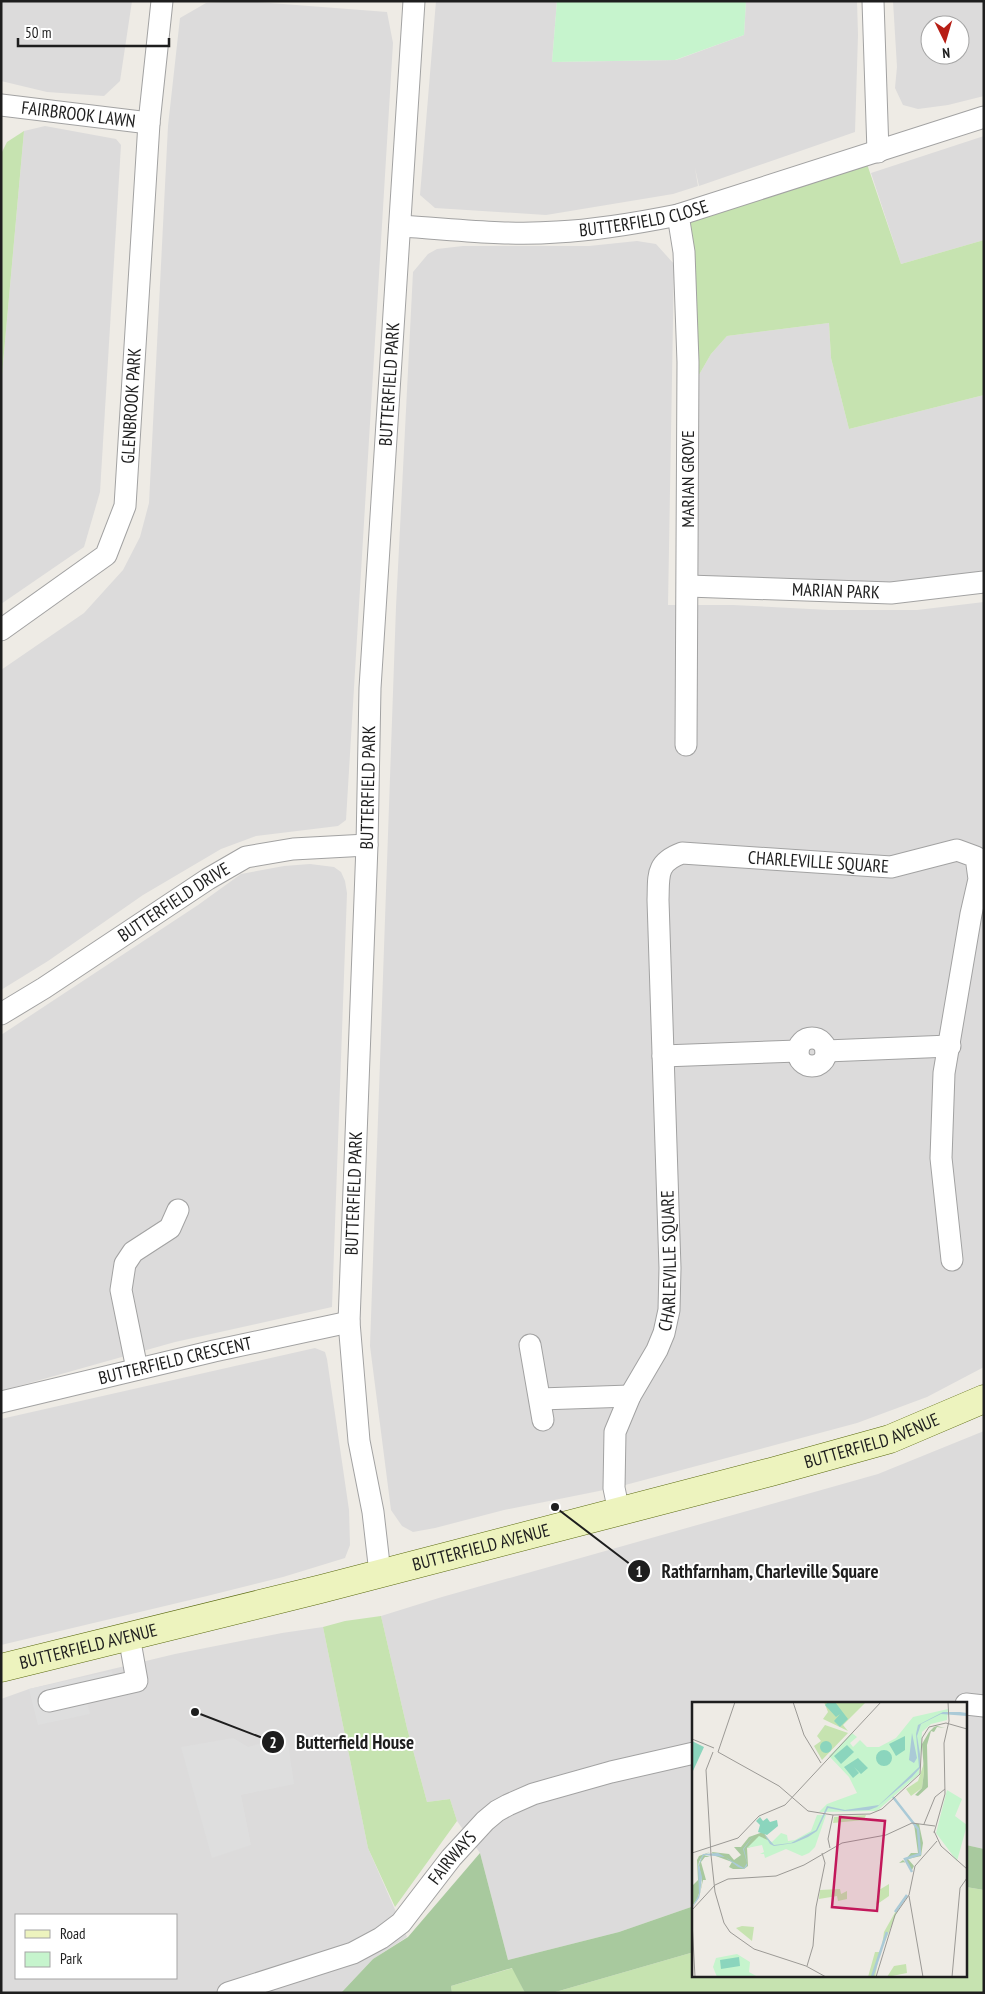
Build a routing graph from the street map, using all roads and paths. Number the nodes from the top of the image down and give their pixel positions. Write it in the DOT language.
graph roads {
  1 [pos="162,1"];
  2 [pos="414,1"];
  3 [pos="874,1"];
  4 [pos="3,112"];
  5 [pos="984,117"];
  6 [pos="148,123"];
  7 [pos="878,152"];
  8 [pos="678,214"];
  9 [pos="400,226"];
  10 [pos="984,582"];
  11 [pos="688,586"];
  12 [pos="1,630"];
  13 [pos="686,745"];
  14 [pos="367,845"];
  15 [pos="1,1014"];
  16 [pos="950,1046"];
  17 [pos="663,1056"];
  18 [pos="178,1210"];
  19 [pos="952,1260"];
  20 [pos="349,1322"];
  21 [pos="530,1345"];
  22 [pos="137,1369"];
  23 [pos="630,1396"];
  24 [pos="540,1399"];
  25 [pos="984,1399"];
  26 [pos="1,1402"];
  27 [pos="544,1420"];
  28 [pos="621,1512"];
  29 [pos="380,1573"];
  30 [pos="129,1636"];
  31 [pos="1,1668"];
  32 [pos="49,1701"];
  33 [pos="968,1704"];
  34 [pos="984,1706"];
  35 [pos="692,1753"];
  36 [pos="228,1993"];
  1 -- 6 [label="street, GLENBROOK PARK"];
  2 -- 9 [label="street, BUTTERFIELD PARK"];
  3 -- 7 [label="street"];
  4 -- 6 [label="street, FAIRBROOK LAWN"];
  5 -- 7 [label="street, BUTTERFIELD CLOSE"];
  6 -- 12 [label="street, GLENBROOK PARK"];
  7 -- 8 [label="street, BUTTERFIELD CLOSE"];
  8 -- 9 [label="street, BUTTERFIELD CLOSE"];
  8 -- 11 [label="street, MARIAN GROVE"];
  9 -- 14 [label="street, BUTTERFIELD PARK"];
  10 -- 11 [label="street, MARIAN PARK"];
  11 -- 13 [label="street, MARIAN GROVE"];
  14 -- 15 [label="street, BUTTERFIELD DRIVE"];
  14 -- 20 [label="street, BUTTERFIELD PARK"];
  16 -- 17 [label="street"];
  16 -- 17 [label="street, CHARLEVILLE SQUARE"];
  16 -- 19 [label="street, CHARLEVILLE SQUARE"];
  17 -- 23 [label="street, CHARLEVILLE SQUARE"];
  18 -- 22 [label="street"];
  20 -- 22 [label="street, BUTTERFIELD CRESCENT"];
  20 -- 29 [label="street, BUTTERFIELD PARK"];
  21 -- 24 [label="street"];
  22 -- 26 [label="street, BUTTERFIELD CRESCENT"];
  23 -- 24 [label="street"];
  23 -- 28 [label="street, CHARLEVILLE SQUARE"];
  24 -- 27 [label="street"];
  25 -- 28 [label="main road, BUTTERFIELD AVENUE"];
  28 -- 29 [label="main road, BUTTERFIELD AVENUE"];
  29 -- 30 [label="main road, BUTTERFIELD AVENUE"];
  30 -- 31 [label="main road, BUTTERFIELD AVENUE"];
  30 -- 32 [label="street"];
  33 -- 34 [label="street"];
  35 -- 36 [label="street, FAIRWAYS"];
}
